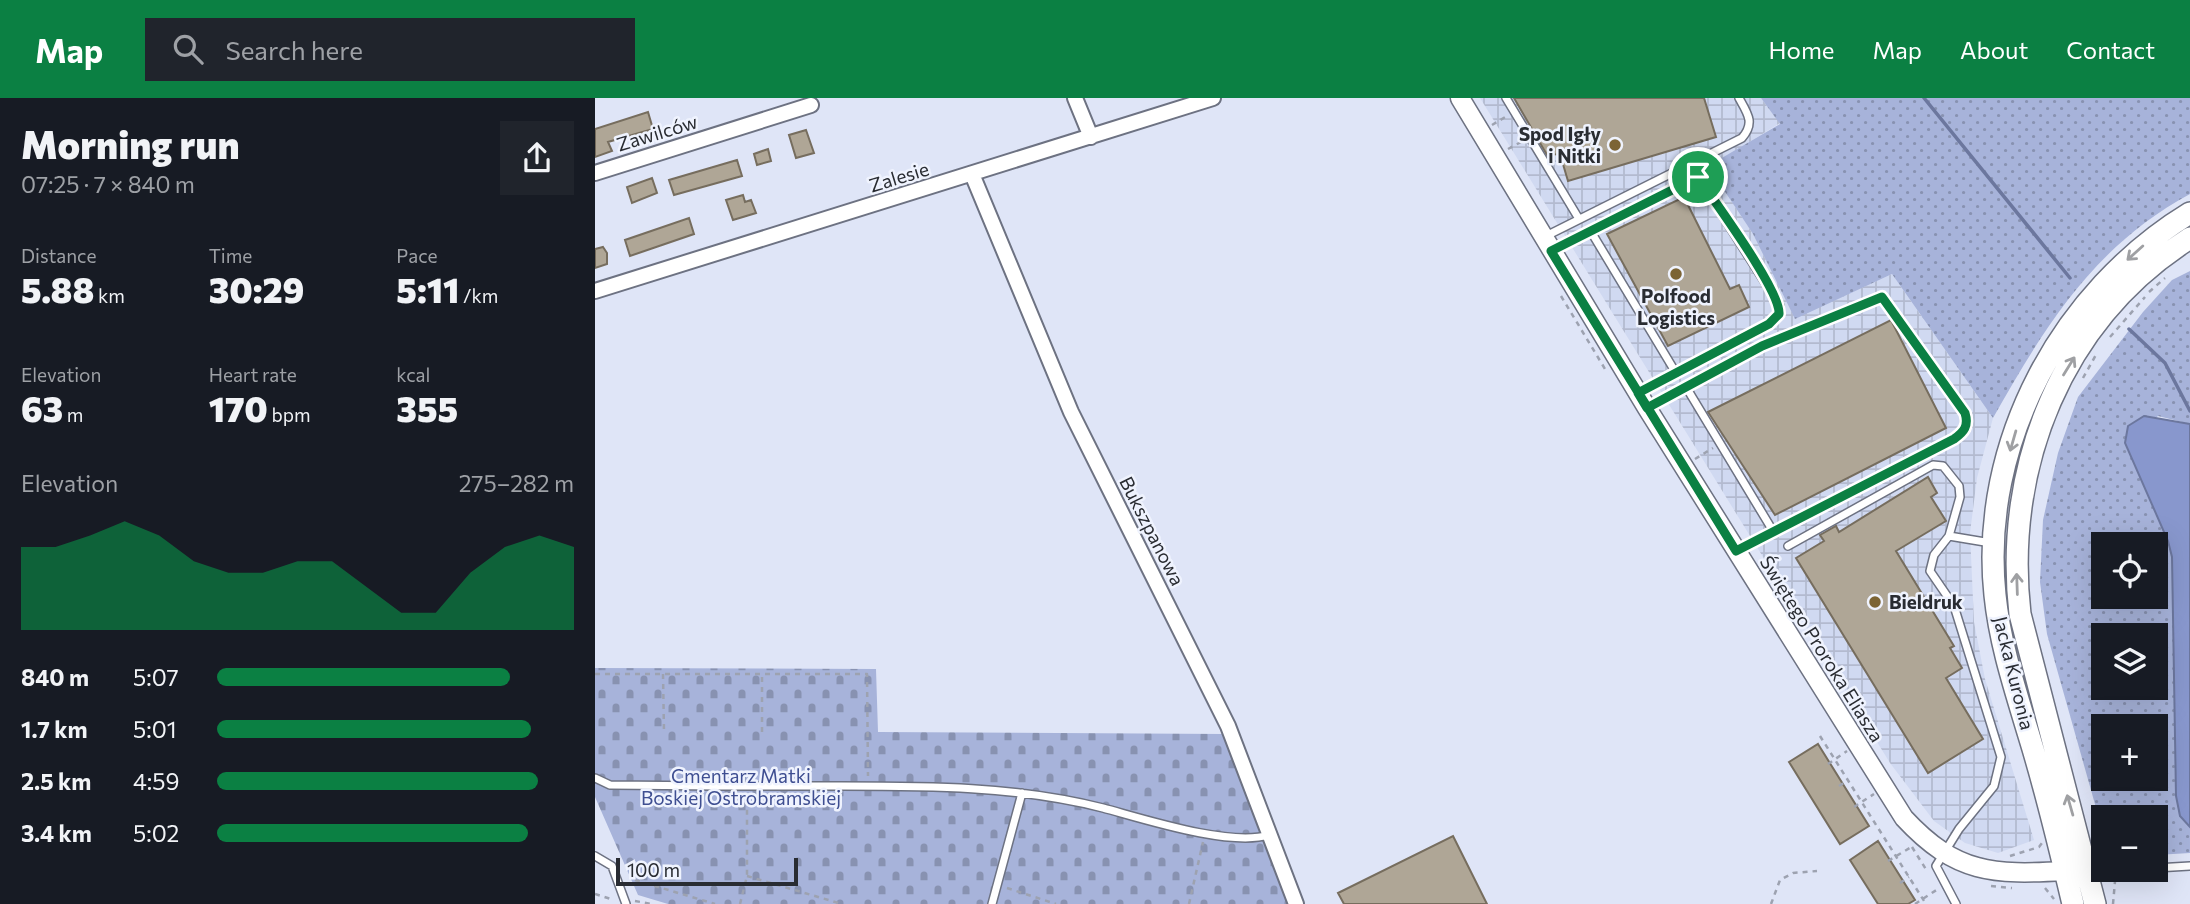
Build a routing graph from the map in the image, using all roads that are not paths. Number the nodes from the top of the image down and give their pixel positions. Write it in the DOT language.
graph roads {
  1 [pos="1075,98"];
  2 [pos="1213,98"];
  3 [pos="1459,98"];
  4 [pos="1506,98"];
  5 [pos="1739,98"];
  6 [pos="811,105"];
  7 [pos="1091,137"];
  8 [pos="595,173"];
  9 [pos="972,174"];
  10 [pos="2190,213"];
  11 [pos="1579,219"];
  12 [pos="1590,230"];
  13 [pos="2190,238"];
  14 [pos="1547,244"];
  15 [pos="595,290"];
  16 [pos="1676,373"];
  17 [pos="1686,387"];
  18 [pos="1642,400"];
  19 [pos="1773,531"];
  20 [pos="1949,536"];
  21 [pos="1995,543"];
  22 [pos="1787,546"];
  23 [pos="1736,551"];
  24 [pos="595,778"];
  25 [pos="1022,793"];
  26 [pos="1271,834"];
  27 [pos="1944,853"];
  28 [pos="595,856"];
  29 [pos="2190,866"];
  30 [pos="2168,867"];
  31 [pos="2085,871"];
  32 [pos="626,904"];
  33 [pos="992,904"];
  34 [pos="1296,904"];
  35 [pos="1956,904"];
  36 [pos="2073,904"];
  37 [pos="2095,904"];
  1 -- 7 [label="street"];
  2 -- 7 [label="street, Zalesie"];
  3 -- 14 [label="street, Świętego Proroka Eliasza"];
  4 -- 11 [label="lane"];
  5 -- 11 [label="lane"];
  6 -- 8 [label="street, Zawilców"];
  7 -- 9 [label="street, Zalesie"];
  9 -- 15 [label="street, Zalesie"];
  9 -- 26 [label="street, Bukszpanowa"];
  10 -- 21 [label="main road, Jacka Kuronia, one-way"];
  11 -- 14 [label="lane"];
  12 -- 14 [label="lane"];
  12 -- 16 [label="lane"];
  12 -- 16 [label="lane"];
  31 -- 13 [label="main road, Jacka Kuronia, one-way"];
  14 -- 18 [label="street, Świętego Proroka Eliasza"];
  16 -- 18 [label="lane"];
  17 -- 18 [label="lane"];
  17 -- 19 [label="lane"];
  17 -- 19 [label="lane"];
  18 -- 23 [label="street, Świętego Proroka Eliasza"];
  19 -- 23 [label="lane"];
  20 -- 21 [label="lane"];
  20 -- 22 [label="lane"];
  20 -- 27 [label="lane"];
  21 -- 31 [label="main road, Jacka Kuronia"];
  23 -- 27 [label="street, Świętego Proroka Eliasza"];
  24 -- 25 [label="lane"];
  25 -- 26 [label="lane"];
  25 -- 33 [label="lane"];
  26 -- 34 [label="street, Bukszpanowa"];
  27 -- 31 [label="street, Świętego Proroka Eliasza"];
  27 -- 35 [label="lane"];
  28 -- 32 [label="lane"];
  29 -- 30 [label="lane"];
  31 -- 36 [label="main road, Jacka Kuronia"];
  31 -- 37 [label="main road, Jacka Kuronia"];
}
